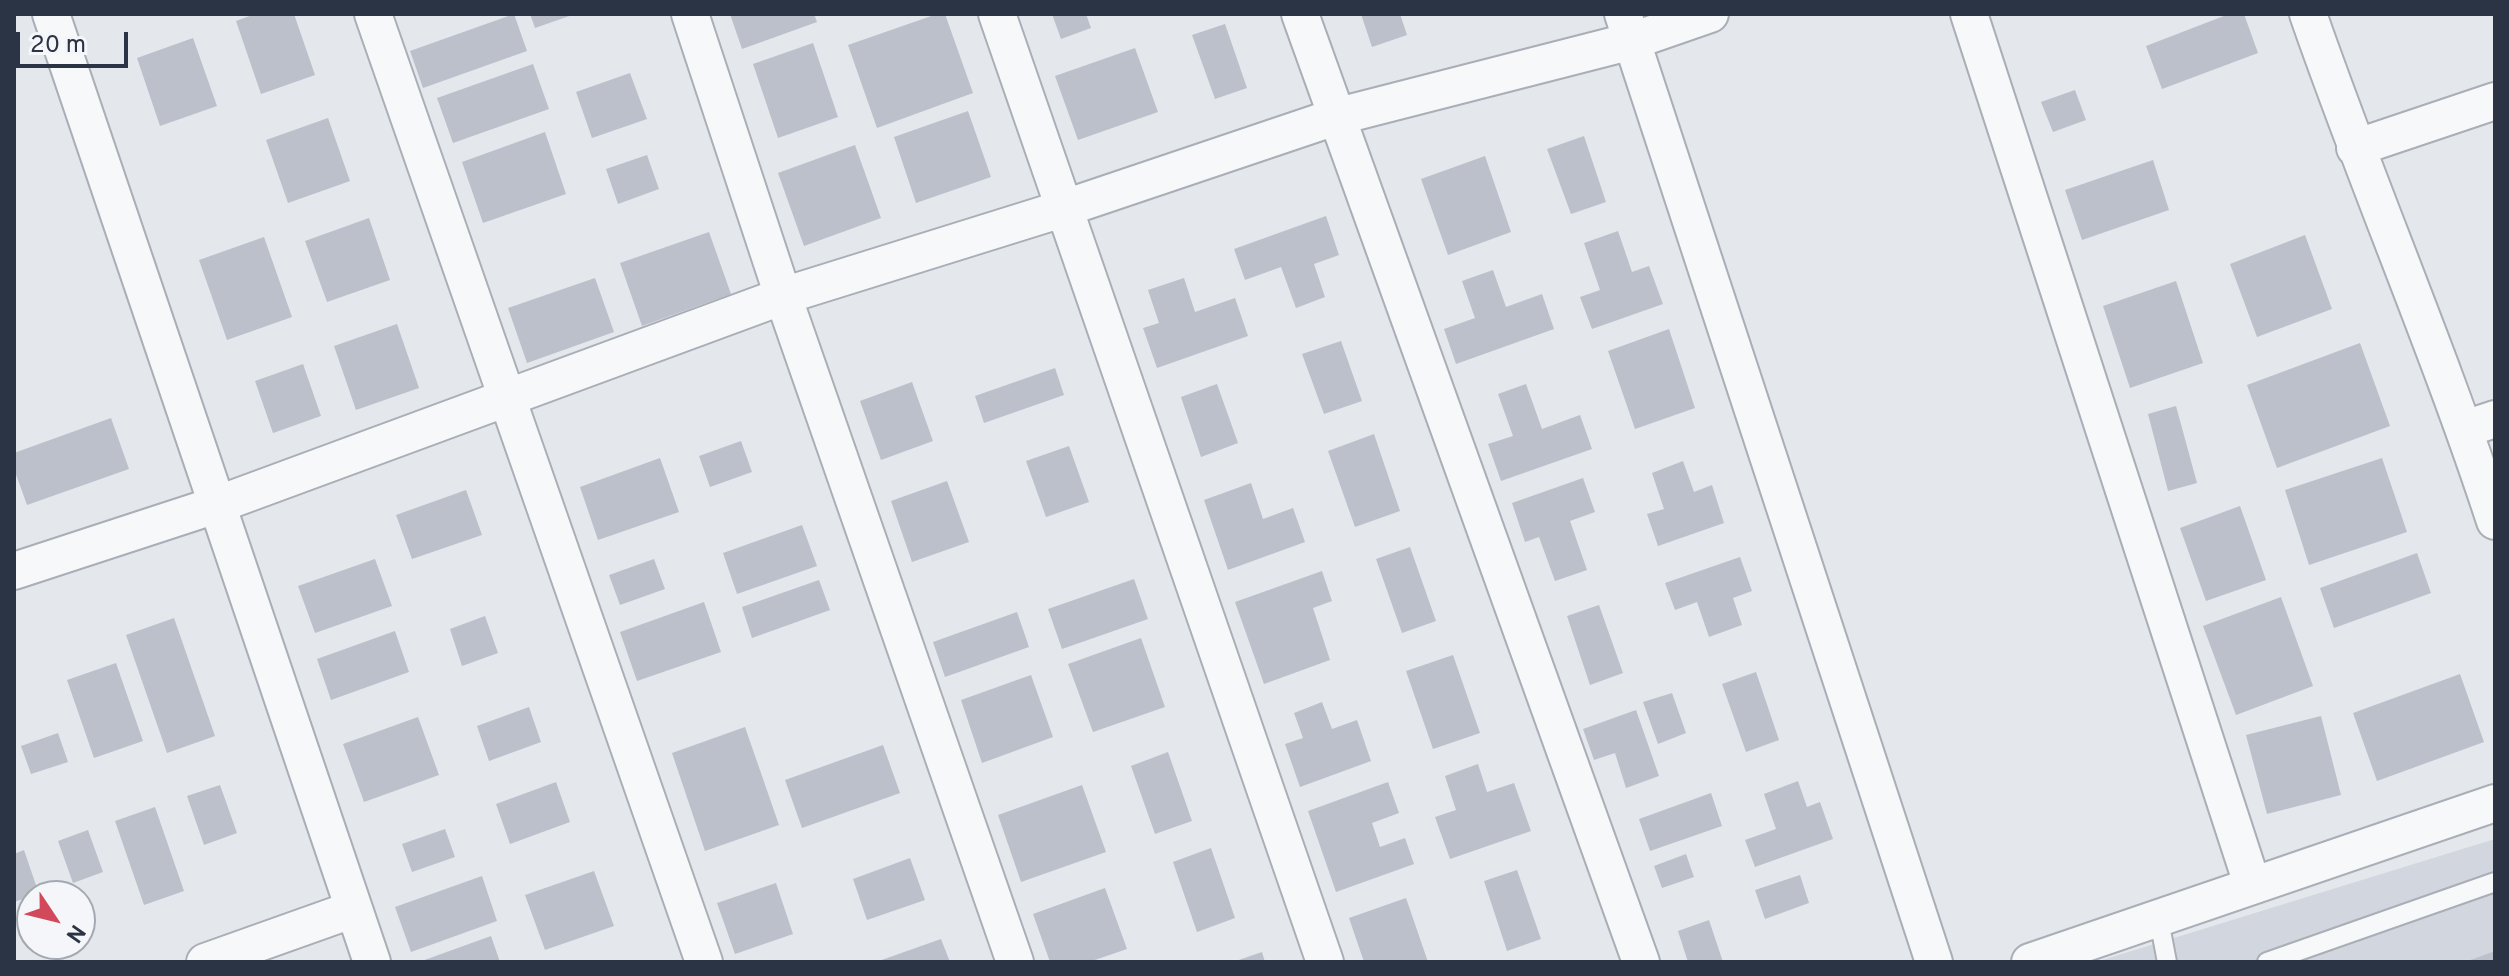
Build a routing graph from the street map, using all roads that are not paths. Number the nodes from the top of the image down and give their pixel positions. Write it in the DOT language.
graph roads {
  1 [pos="51,14"];
  2 [pos="373,14"];
  3 [pos="690,14"];
  4 [pos="997,14"];
  5 [pos="1300,14"];
  6 [pos="1710,14"];
  7 [pos="1969,14"];
  8 [pos="2308,14"];
  9 [pos="1627,28"];
  10 [pos="2495,101"];
  11 [pos="1335,117"];
  12 [pos="2355,148"];
  13 [pos="1062,209"];
  14 [pos="783,296"];
  15 [pos="506,401"];
  16 [pos="2480,424"];
  17 [pos="219,504"];
  18 [pos="2495,521"];
  19 [pos="14,571"];
  20 [pos="2495,803"];
  21 [pos="2495,882"];
  22 [pos="2252,884"];
  23 [pos="354,909"];
  24 [pos="2158,915"];
  25 [pos="205,962"];
  26 [pos="372,962"];
  27 [pos="704,962"];
  28 [pos="1015,962"];
  29 [pos="1325,962"];
  30 [pos="1641,962"];
  31 [pos="1934,962"];
  32 [pos="2030,962"];
  33 [pos="2167,962"];
  34 [pos="2267,962"];
  1 -- 17 [label="street"];
  2 -- 15 [label="street"];
  3 -- 14 [label="street"];
  4 -- 13 [label="street"];
  5 -- 11 [label="street"];
  6 -- 9 [label="street"];
  7 -- 22 [label="street"];
  8 -- 12 [label="street"];
  9 -- 11 [label="street"];
  9 -- 31 [label="street"];
  10 -- 12 [label="street"];
  11 -- 13 [label="street"];
  11 -- 30 [label="street"];
  12 -- 16 [label="street"];
  13 -- 14 [label="street"];
  13 -- 29 [label="street"];
  14 -- 15 [label="street"];
  14 -- 28 [label="street"];
  15 -- 17 [label="street"];
  15 -- 27 [label="street"];
  16 -- 18 [label="street"];
  17 -- 19 [label="street"];
  17 -- 23 [label="street"];
  20 -- 22 [label="street"];
  21 -- 34 [label="lane"];
  22 -- 24 [label="street"];
  23 -- 25 [label="street"];
  23 -- 26 [label="street"];
  24 -- 32 [label="street"];
  24 -- 33 [label="lane"];
}
